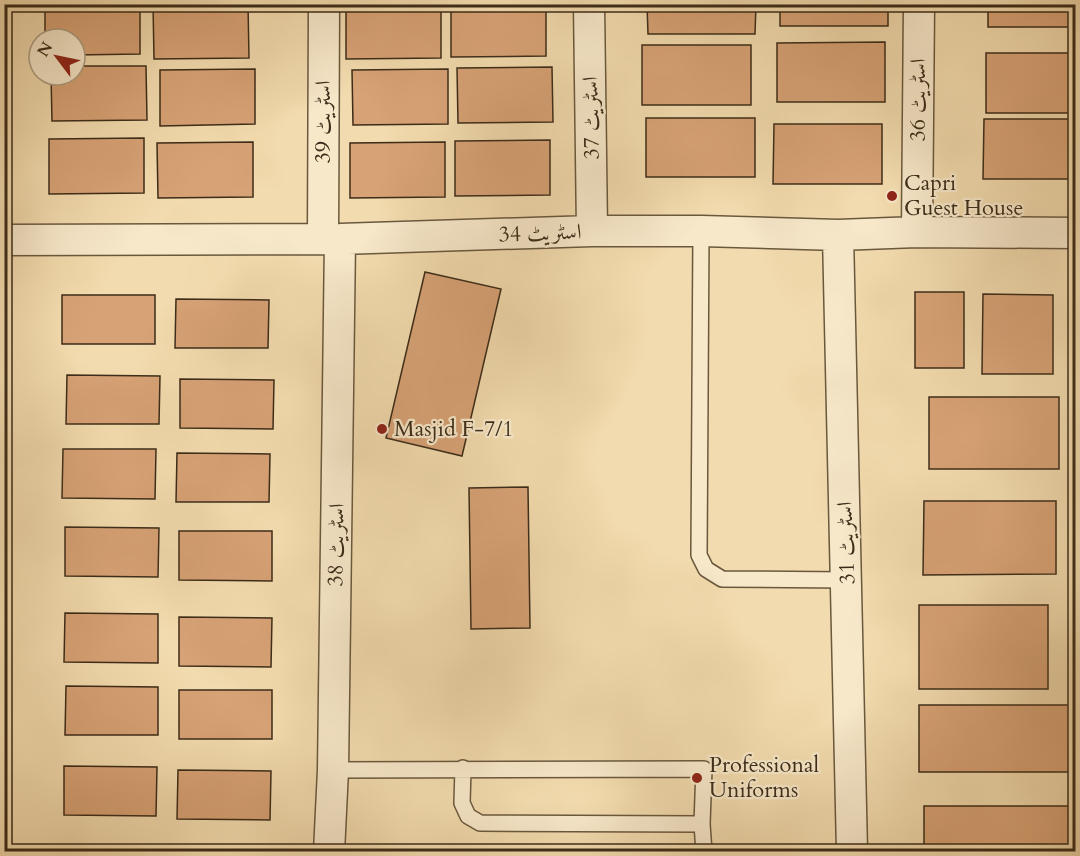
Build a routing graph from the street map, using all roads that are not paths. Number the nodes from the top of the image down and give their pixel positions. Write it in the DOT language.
graph roads {
  1 [pos="324,4"];
  2 [pos="589,4"];
  3 [pos="919,4"];
  4 [pos="592,231"];
  5 [pos="701,231"];
  6 [pos="917,232"];
  7 [pos="1076,233"];
  8 [pos="838,236"];
  9 [pos="331,239"];
  10 [pos="4,240"];
  11 [pos="848,580"];
  12 [pos="464,768"];
  13 [pos="333,770"];
  14 [pos="702,824"];
  15 [pos="329,852"];
  16 [pos="704,852"];
  17 [pos="852,852"];
  1 -- 9 [label="street, اسٹریٹ 39"];
  2 -- 4 [label="street, اسٹریٹ 37"];
  3 -- 6 [label="street, اسٹریٹ 36"];
  4 -- 5 [label="street, اسٹریٹ 34"];
  4 -- 9 [label="street, اسٹریٹ 34"];
  5 -- 8 [label="street, اسٹریٹ 34"];
  5 -- 11 [label="lane"];
  6 -- 7 [label="street, اسٹریٹ 34"];
  6 -- 8 [label="street, اسٹریٹ 34"];
  8 -- 11 [label="street, اسٹریٹ 31"];
  9 -- 10 [label="street, اسٹریٹ 34"];
  9 -- 13 [label="street, اسٹریٹ 38"];
  11 -- 17 [label="street, اسٹریٹ 31"];
  12 -- 13 [label="lane"];
  12 -- 14 [label="lane"];
  12 -- 14 [label="lane"];
  13 -- 15 [label="street, اسٹریٹ 38"];
  14 -- 16 [label="lane"];
}
